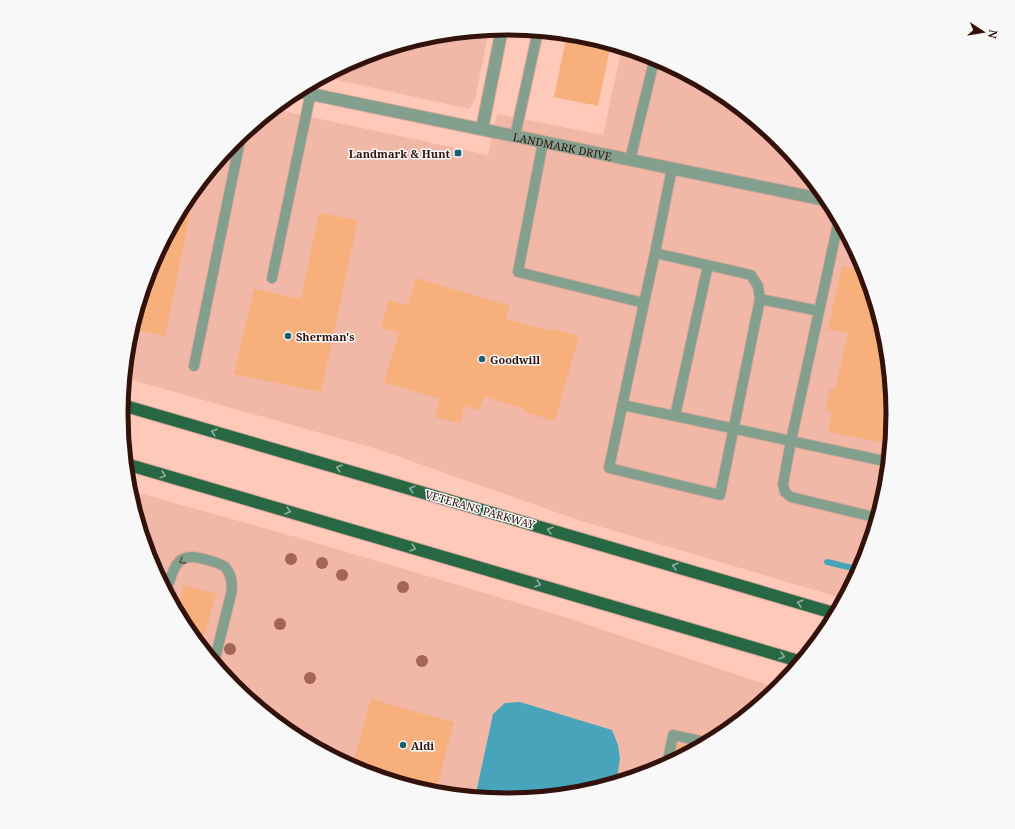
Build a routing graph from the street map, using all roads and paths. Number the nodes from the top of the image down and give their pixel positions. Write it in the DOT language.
graph roads {
  1 [pos="501,35"];
  2 [pos="537,36"];
  3 [pos="653,64"];
  4 [pos="311,90"];
  5 [pos="306,93"];
  6 [pos="310,94"];
  7 [pos="482,129"];
  8 [pos="515,136"];
  9 [pos="543,142"];
  10 [pos="239,146"];
  11 [pos="630,160"];
  12 [pos="672,168"];
  13 [pos="820,199"];
  14 [pos="837,227"];
  15 [pos="655,253"];
  16 [pos="708,265"];
  17 [pos="272,278"];
  18 [pos="760,299"];
  19 [pos="644,303"];
  20 [pos="819,312"];
  21 [pos="194,366"];
  22 [pos="622,405"];
  23 [pos="128,408"];
  24 [pos="675,416"];
  25 [pos="734,428"];
  26 [pos="791,441"];
  27 [pos="884,461"];
  28 [pos="131,466"];
  29 [pos="873,517"];
  30 [pos="168,585"];
  31 [pos="831,612"];
  32 [pos="215,657"];
  33 [pos="797,660"];
  34 [pos="700,741"];
  35 [pos="668,758"];
  1 -- 7 [label="street"];
  2 -- 8 [label="lane"];
  3 -- 11 [label="lane"];
  4 -- 6 [label="lane"];
  5 -- 6 [label="street, LANDMARK DRIVE"];
  6 -- 7 [label="street, LANDMARK DRIVE"];
  6 -- 17 [label="lane"];
  7 -- 8 [label="street, LANDMARK DRIVE"];
  8 -- 9 [label="street, LANDMARK DRIVE"];
  9 -- 11 [label="street, LANDMARK DRIVE"];
  9 -- 19 [label="lane"];
  10 -- 21 [label="lane"];
  11 -- 12 [label="street, LANDMARK DRIVE"];
  12 -- 13 [label="street, LANDMARK DRIVE"];
  12 -- 15 [label="lane"];
  14 -- 20 [label="lane"];
  15 -- 16 [label="lane"];
  15 -- 19 [label="lane"];
  16 -- 18 [label="lane"];
  16 -- 24 [label="lane"];
  18 -- 20 [label="lane"];
  18 -- 25 [label="lane"];
  19 -- 22 [label="lane"];
  20 -- 26 [label="lane"];
  22 -- 24 [label="lane"];
  22 -- 25 [label="lane"];
  31 -- 23 [label="highway, VETERANS PARKWAY, one-way"];
  24 -- 25 [label="lane"];
  25 -- 26 [label="lane"];
  26 -- 27 [label="lane"];
  26 -- 29 [label="lane"];
  28 -- 33 [label="highway, one-way"];
  32 -- 30 [label="lane, one-way"];
  34 -- 35 [label="lane"];
}
